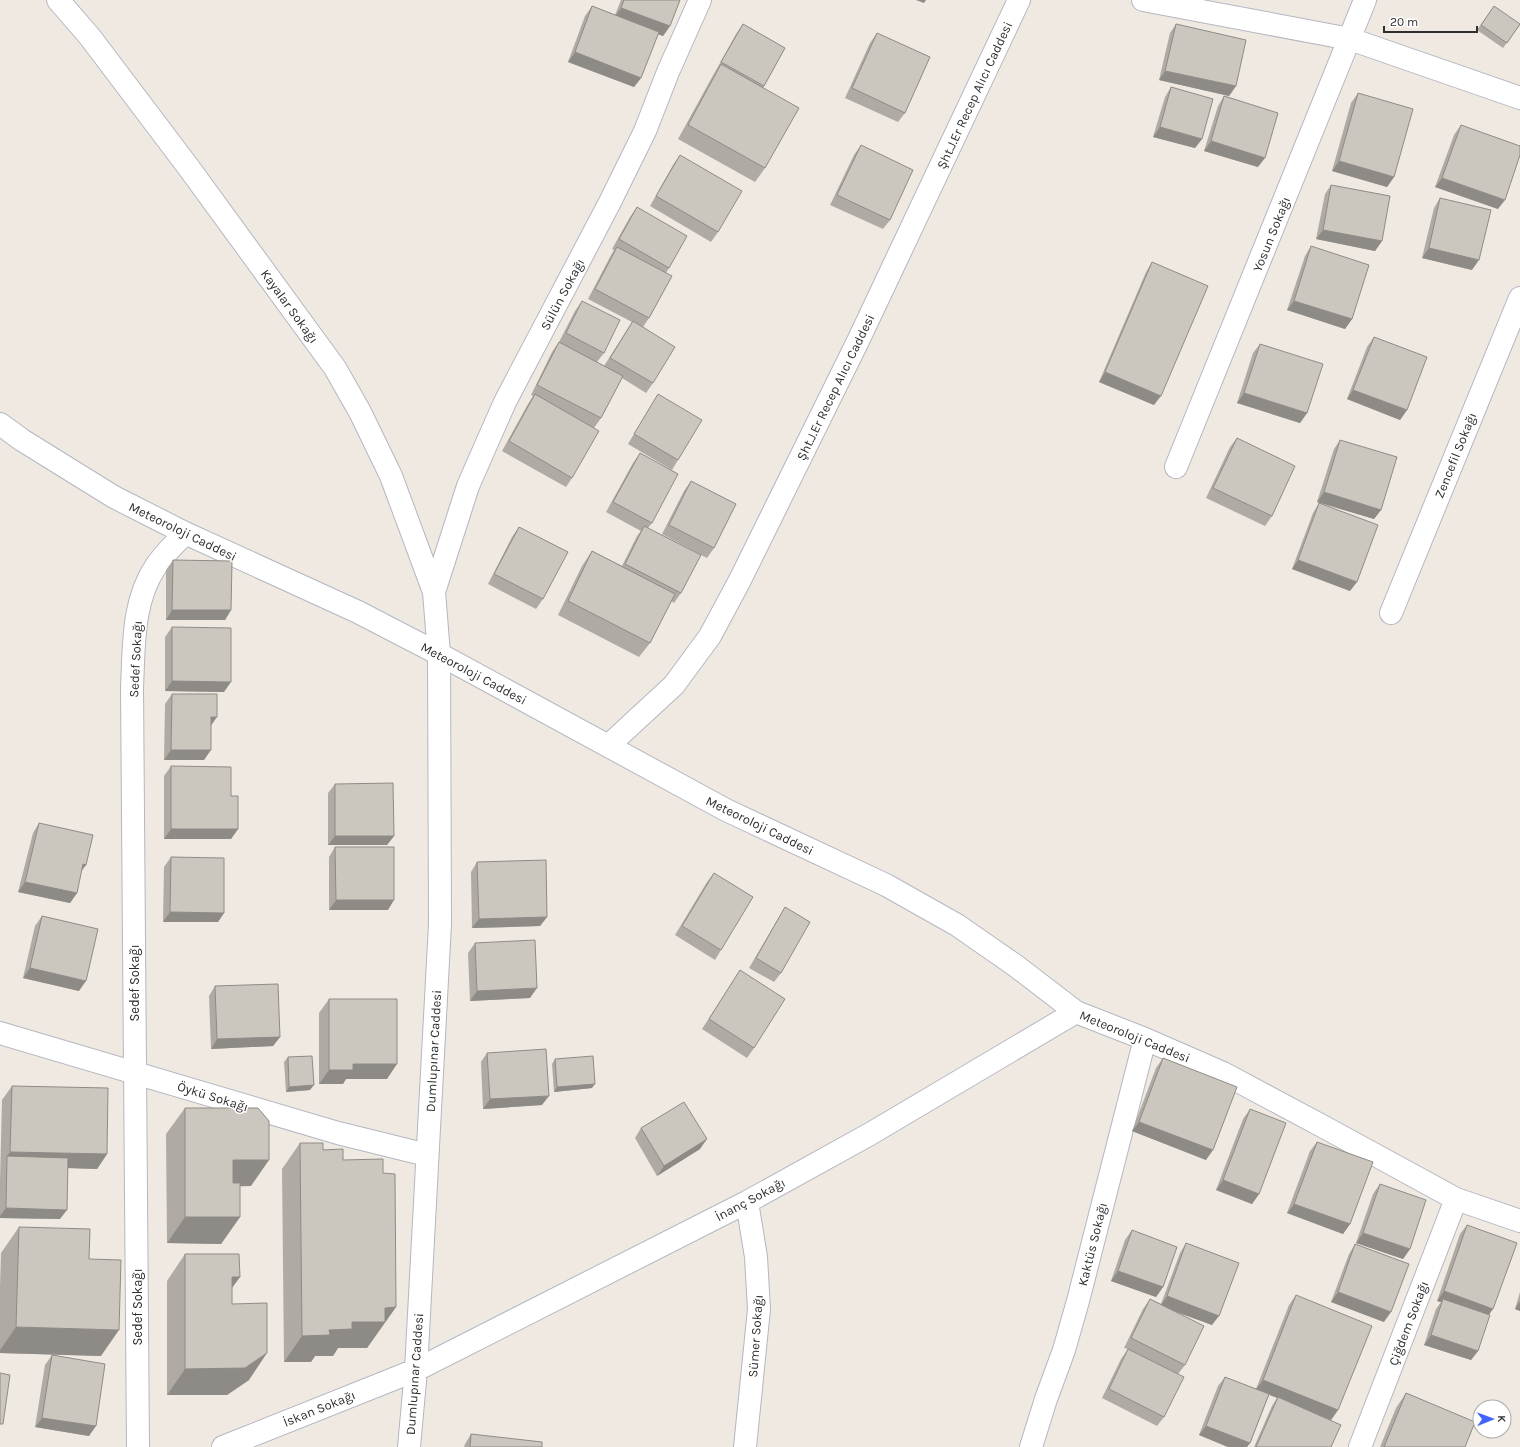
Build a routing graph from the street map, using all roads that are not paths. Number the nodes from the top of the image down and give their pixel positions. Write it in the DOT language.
graph roads {
  1 [pos="58,0"];
  2 [pos="700,0"];
  3 [pos="1019,0"];
  4 [pos="1143,0"];
  5 [pos="1365,0"];
  6 [pos="1350,39"];
  7 [pos="1520,98"];
  8 [pos="1520,298"];
  9 [pos="0,424"];
  10 [pos="1176,467"];
  11 [pos="185,533"];
  12 [pos="434,592"];
  13 [pos="1391,612"];
  14 [pos="438,654"];
  15 [pos="608,746"];
  16 [pos="1076,1012"];
  17 [pos="0,1033"];
  18 [pos="1145,1038"];
  19 [pos="135,1073"];
  20 [pos="427,1155"];
  21 [pos="1456,1199"];
  22 [pos="747,1202"];
  23 [pos="1520,1221"];
  24 [pos="416,1370"];
  25 [pos="138,1447"];
  26 [pos="222,1447"];
  27 [pos="409,1447"];
  28 [pos="745,1447"];
  29 [pos="1031,1447"];
  30 [pos="1360,1447"];
  1 -- 12 [label="street, Kayalar Sokağı"];
  2 -- 12 [label="street, Sülün Sokağı"];
  3 -- 15 [label="street, Şht.J.Er Recep Alıcı Caddesi"];
  4 -- 6 [label="street"];
  5 -- 6 [label="street, Yosun Sokağı"];
  6 -- 7 [label="street"];
  6 -- 10 [label="street, Yosun Sokağı"];
  8 -- 13 [label="street, Zencefil Sokağı"];
  9 -- 11 [label="street, Meteoroloji Caddesi"];
  11 -- 14 [label="street, Meteoroloji Caddesi"];
  11 -- 19 [label="street, Sedef Sokağı"];
  12 -- 14 [label="street, Kayalar Sokağı"];
  14 -- 15 [label="street, Meteoroloji Caddesi"];
  14 -- 20 [label="street, Dumlupınar Caddesi"];
  15 -- 16 [label="street, Meteoroloji Caddesi"];
  16 -- 18 [label="street, Meteoroloji Caddesi"];
  16 -- 22 [label="street, İnanç Sokağı"];
  17 -- 19 [label="street, Öykü Sokağı"];
  18 -- 21 [label="street, Meteoroloji Caddesi"];
  18 -- 29 [label="street, Kaktüs Sokağı"];
  19 -- 20 [label="street, Öykü Sokağı"];
  19 -- 25 [label="street, Sedef Sokağı"];
  20 -- 24 [label="street, Dumlupınar Caddesi"];
  21 -- 23 [label="street, Meteoroloji Caddesi"];
  21 -- 30 [label="street, Çiğdem Sokağı"];
  22 -- 24 [label="street, İnanç Sokağı"];
  22 -- 28 [label="street, Sümer Sokağı"];
  24 -- 26 [label="street, İskan Sokağı"];
  24 -- 27 [label="street, Dumlupınar Caddesi"];
}
